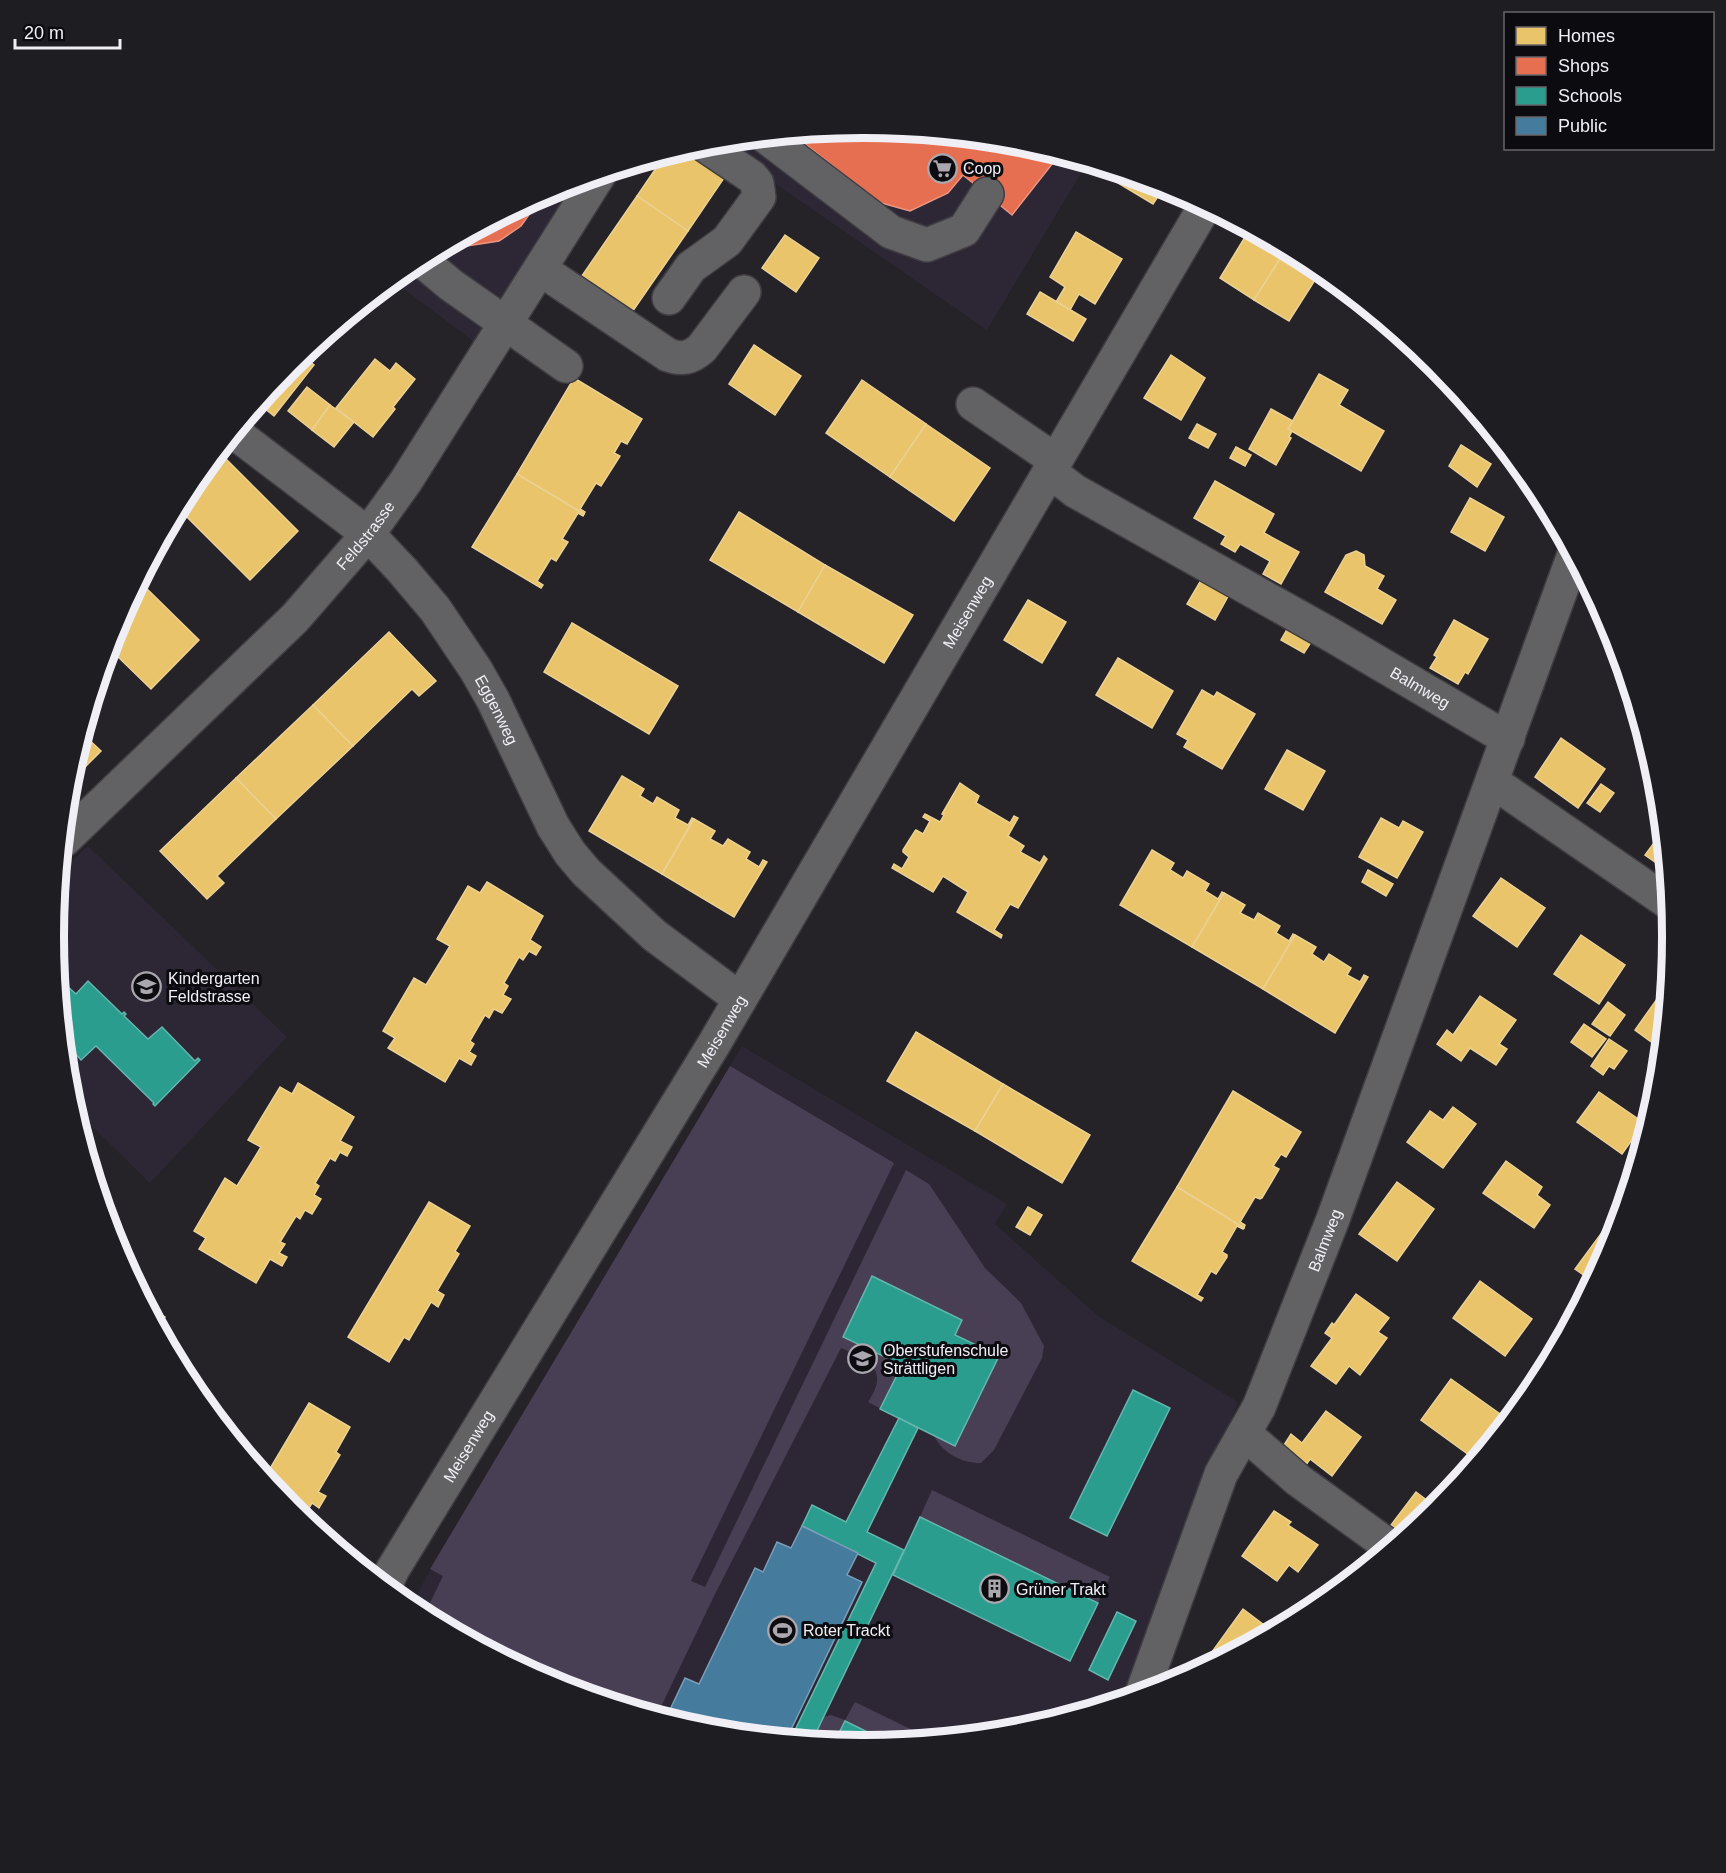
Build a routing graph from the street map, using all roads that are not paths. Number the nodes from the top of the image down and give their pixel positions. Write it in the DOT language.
graph roads {
  1 [pos="775,144"];
  2 [pos="715,152"];
  3 [pos="593,185"];
  4 [pos="987,194"];
  5 [pos="1201,213"];
  6 [pos="429,267"];
  7 [pos="540,269"];
  8 [pos="744,292"];
  9 [pos="669,298"];
  10 [pos="505,324"];
  11 [pos="566,366"];
  12 [pos="973,404"];
  13 [pos="241,437"];
  14 [pos="1052,465"];
  15 [pos="368,534"];
  16 [pos="1570,566"];
  17 [pos="1508,739"];
  18 [pos="1493,782"];
  19 [pos="71,833"];
  20 [pos="1661,897"];
  21 [pos="740,999"];
  22 [pos="1245,1434"];
  23 [pos="1383,1542"];
  24 [pos="388,1578"];
  25 [pos="1146,1683"];
  1 -- 4 [label="street"];
  2 -- 9 [label="street"];
  3 -- 7 [label="street, Feldstrasse"];
  5 -- 14 [label="street, Meisenweg"];
  6 -- 10 [label="street"];
  7 -- 8 [label="street"];
  7 -- 10 [label="street, Feldstrasse"];
  10 -- 11 [label="street"];
  10 -- 15 [label="street, Feldstrasse"];
  12 -- 14 [label="street"];
  13 -- 15 [label="street, Eggenweg"];
  14 -- 17 [label="street, Balmweg"];
  14 -- 21 [label="street, Meisenweg"];
  15 -- 19 [label="street, Feldstrasse"];
  15 -- 21 [label="street, Eggenweg"];
  16 -- 17 [label="street, Balmweg"];
  17 -- 18 [label="street, Balmweg"];
  18 -- 20 [label="street"];
  18 -- 22 [label="street, Balmweg"];
  21 -- 24 [label="street, Meisenweg"];
  22 -- 23 [label="street"];
  22 -- 25 [label="street, Balmweg"];
}
